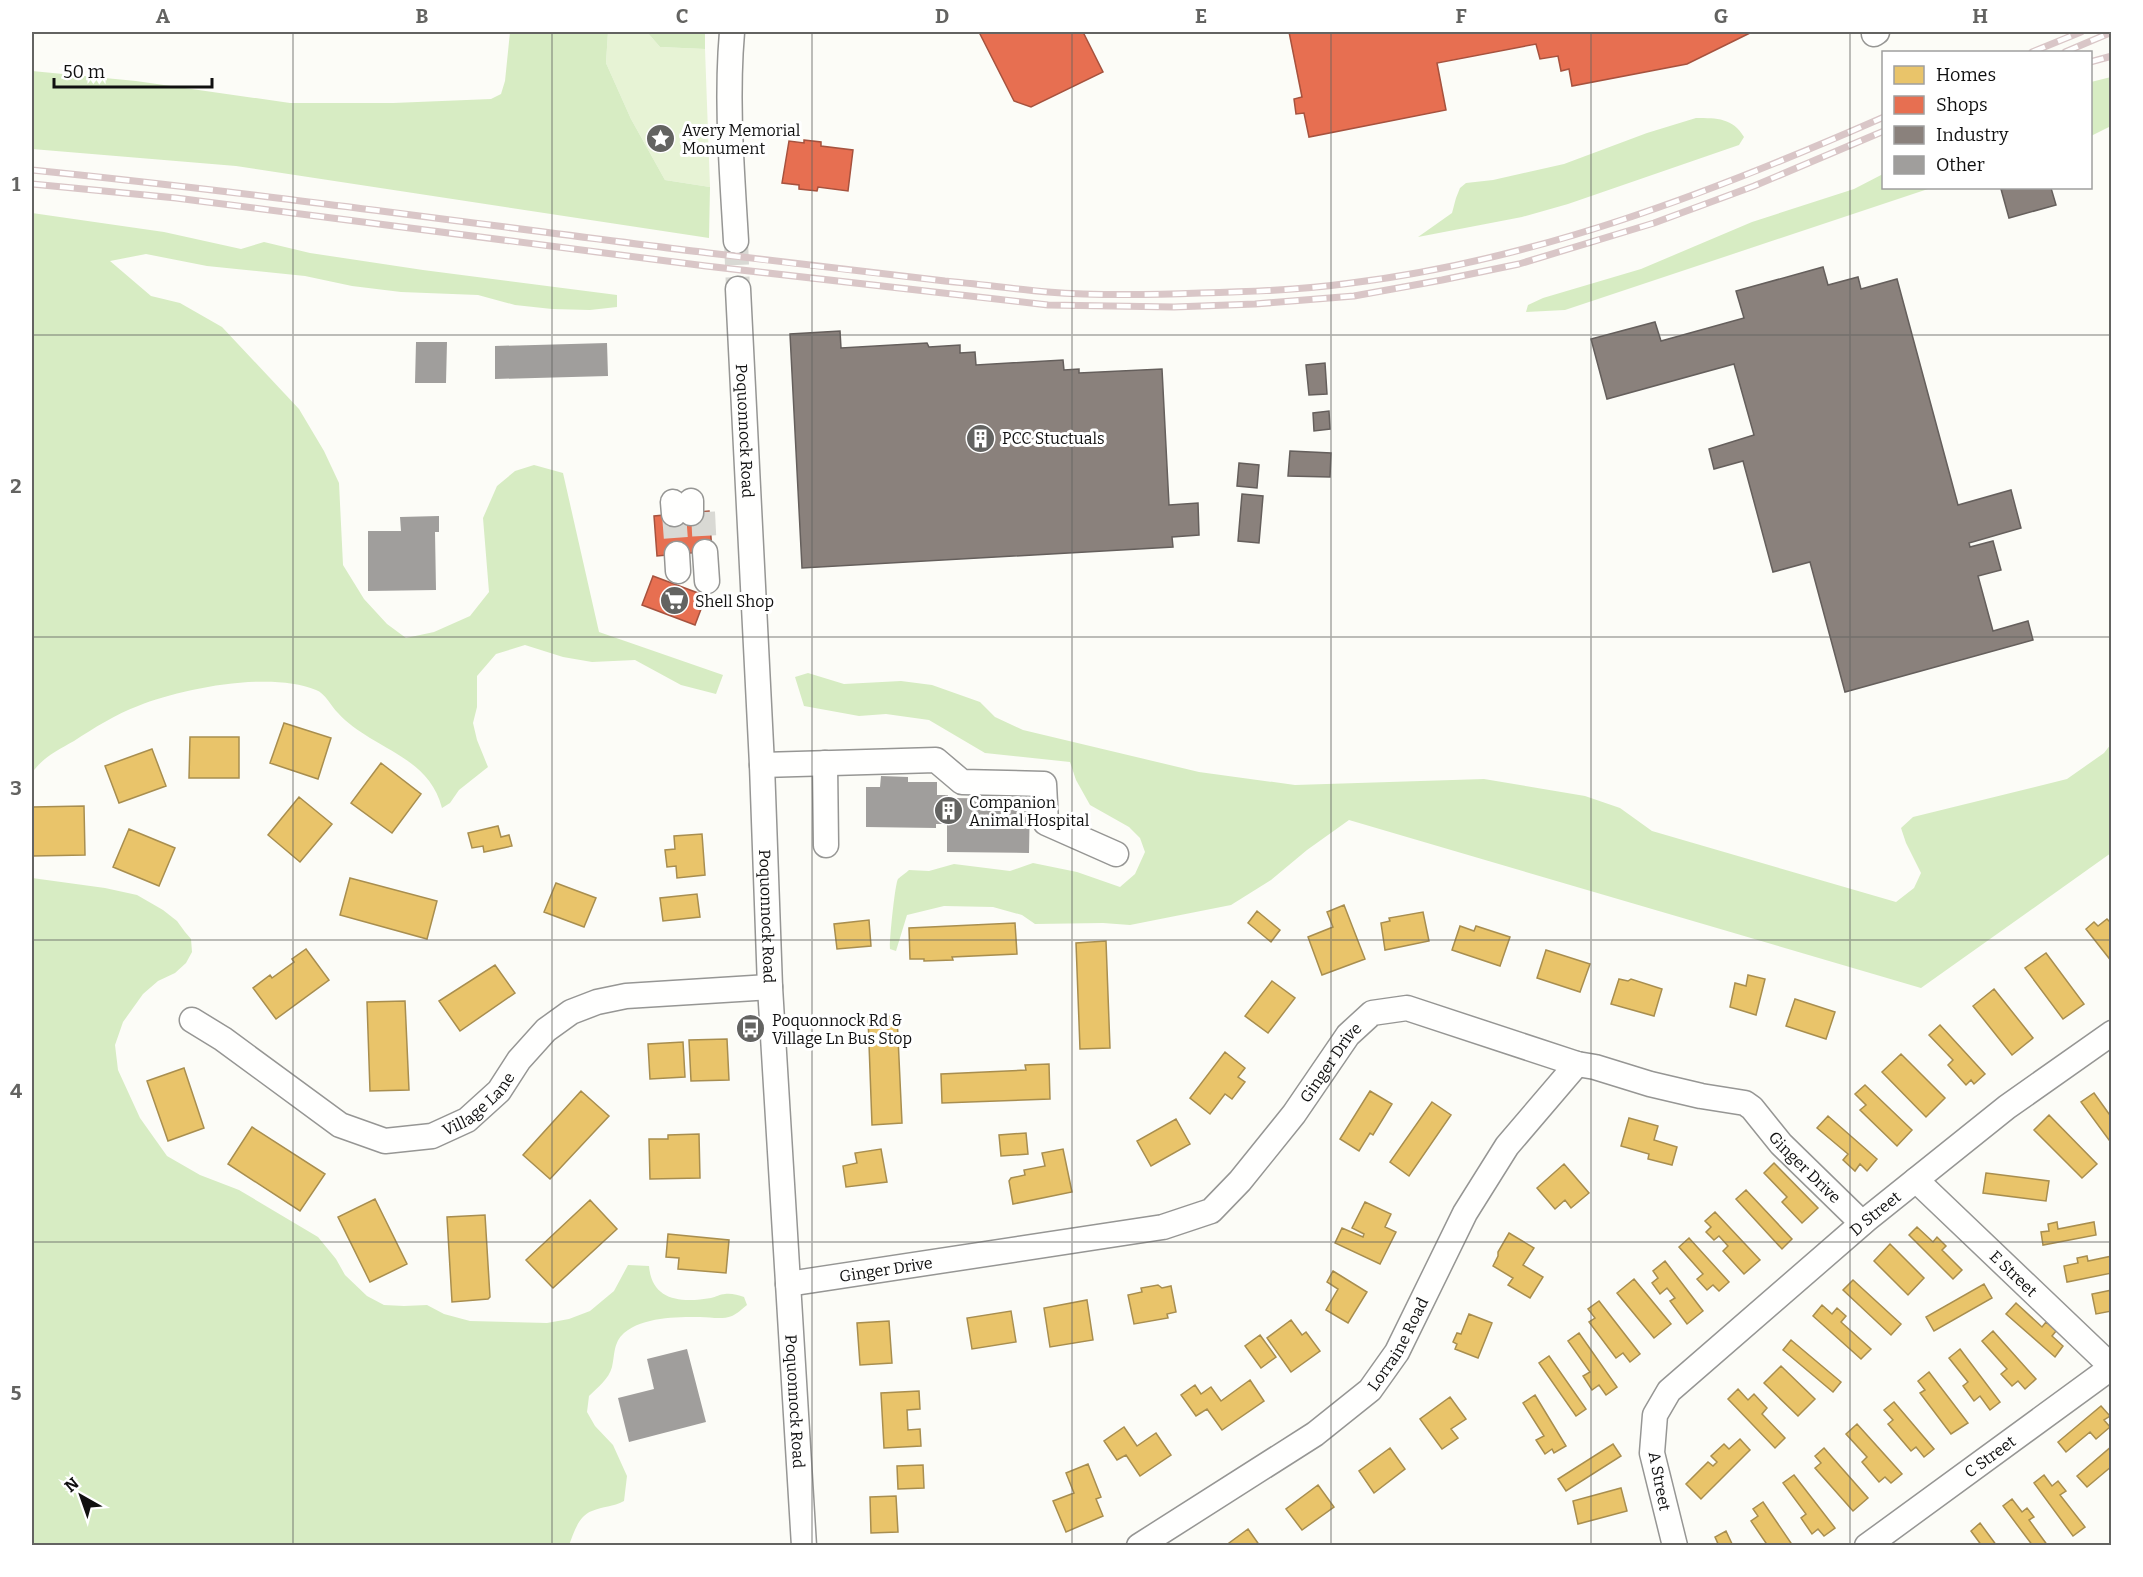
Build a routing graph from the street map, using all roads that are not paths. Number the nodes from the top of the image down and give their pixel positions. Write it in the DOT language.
graph roads {
  1 [pos="732,32"];
  2 [pos="736,241"];
  3 [pos="738,289"];
  4 [pos="825,763"];
  5 [pos="762,765"];
  6 [pos="826,845"];
  7 [pos="1116,855"];
  8 [pos="770,987"];
  9 [pos="192,1020"];
  10 [pos="2112,1033"];
  11 [pos="1577,1064"];
  12 [pos="1916,1180"];
  13 [pos="1862,1223"];
  14 [pos="788,1284"];
  15 [pos="2112,1367"];
  16 [pos="1655,1415"];
  17 [pos="804,1545"];
  18 [pos="1139,1545"];
  19 [pos="1675,1545"];
  20 [pos="1867,1545"];
  1 -- 2 [label="street"];
  3 -- 5 [label="street, Poquonnock Road"];
  4 -- 5 [label="street"];
  4 -- 6 [label="street"];
  4 -- 7 [label="street"];
  5 -- 8 [label="street, Poquonnock Road"];
  8 -- 9 [label="street, Village Lane"];
  8 -- 14 [label="street, Poquonnock Road"];
  10 -- 12 [label="street, D Street"];
  11 -- 13 [label="street, Ginger Drive"];
  11 -- 14 [label="street, Ginger Drive"];
  11 -- 18 [label="street, Lorraine Road"];
  12 -- 13 [label="street, D Street"];
  12 -- 15 [label="street, E Street"];
  13 -- 16 [label="street, D Street"];
  14 -- 17 [label="street, Poquonnock Road"];
  15 -- 20 [label="street, C Street"];
  16 -- 19 [label="street, A Street"];
}
